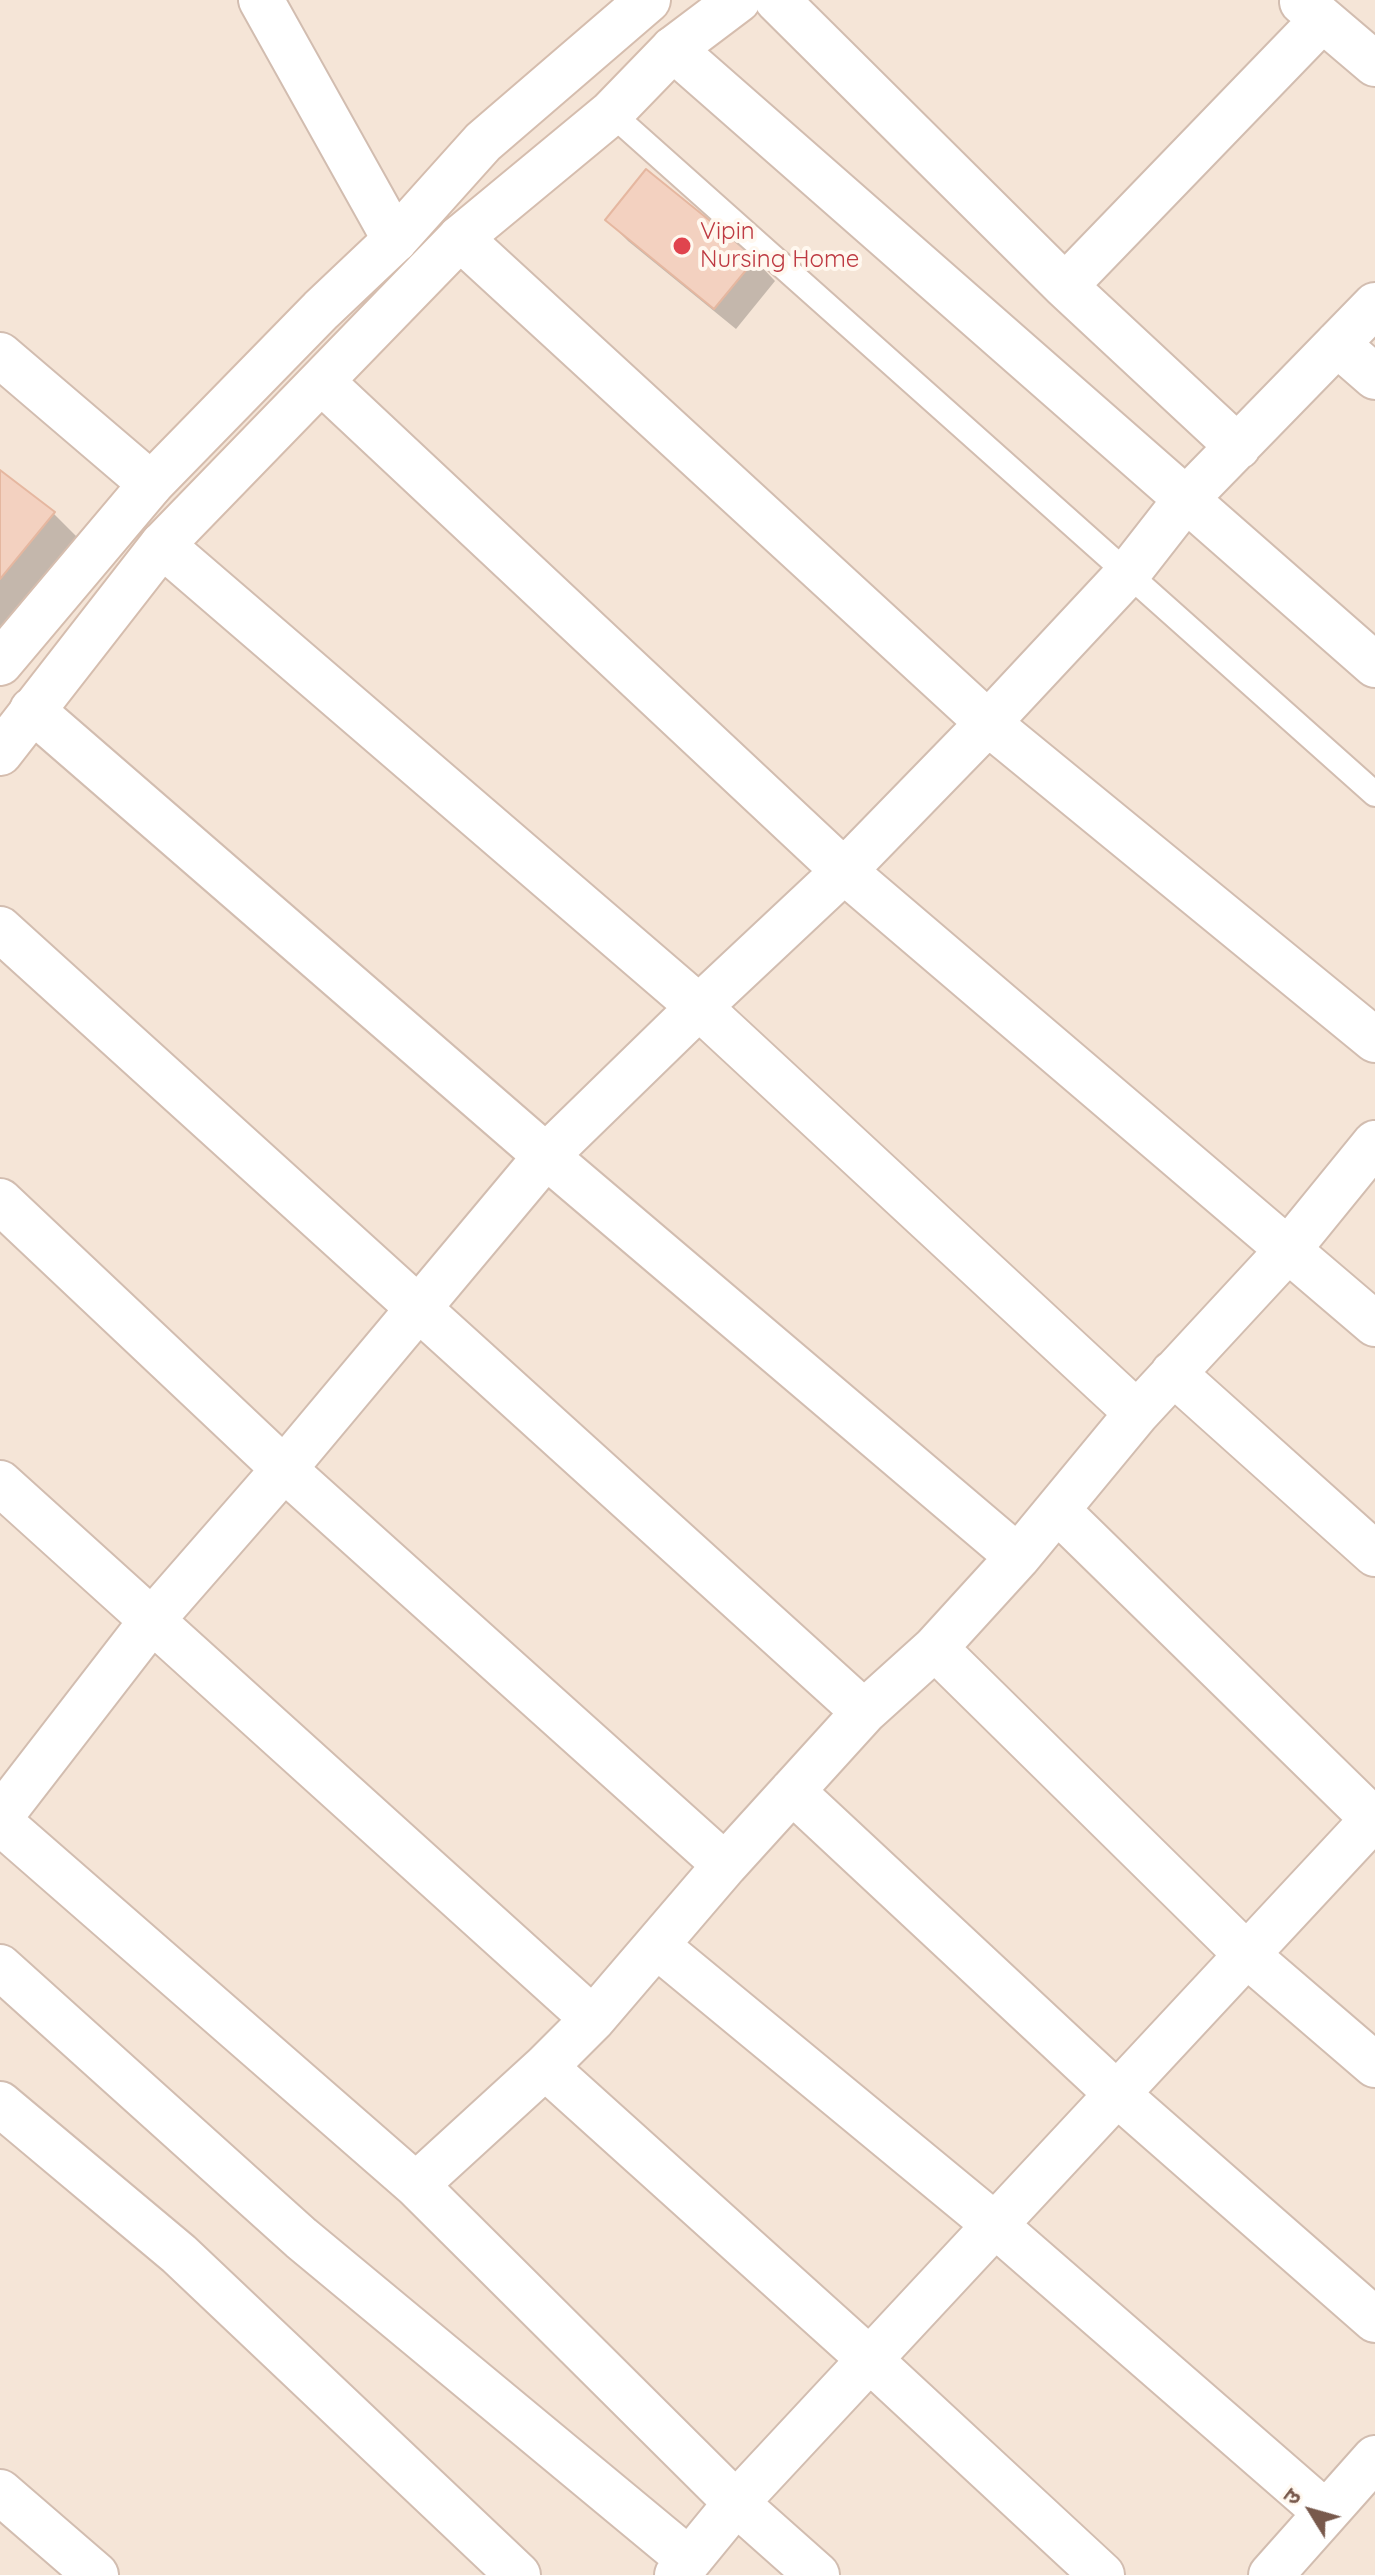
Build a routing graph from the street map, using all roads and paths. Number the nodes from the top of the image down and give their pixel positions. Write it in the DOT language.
graph roads {
  1 [pos="261,0"];
  2 [pos="738,0"];
  3 [pos="777,0"];
  4 [pos="639,3"];
  5 [pos="1311,10"];
  6 [pos="673,49"];
  7 [pos="1375,64"];
  8 [pos="611,113"];
  9 [pos="460,238"];
  10 [pos="395,240"];
  11 [pos="1065,286"];
  12 [pos="1375,305"];
  13 [pos="1337,344"];
  14 [pos="0,355"];
  15 [pos="1375,377"];
  16 [pos="322,382"];
  17 [pos="1238,447"];
  18 [pos="151,484"];
  19 [pos="1186,499"];
  20 [pos="162,545"];
  21 [pos="1129,572"];
  22 [pos="0,663"];
  23 [pos="1375,665"];
  24 [pos="32,710"];
  25 [pos="988,723"];
  26 [pos="0,753"];
  27 [pos="1375,794"];
  28 [pos="844,871"];
  29 [pos="0,929"];
  30 [pos="699,1007"];
  31 [pos="1375,1040"];
  32 [pos="1375,1143"];
  33 [pos="546,1156"];
  34 [pos="0,1201"];
  35 [pos="1287,1251"];
  36 [pos="418,1308"];
  37 [pos="1375,1324"];
  38 [pos="1173,1373"];
  39 [pos="1137,1413"];
  40 [pos="284,1469"];
  41 [pos="0,1483"];
  42 [pos="1058,1511"];
  43 [pos="1375,1554"];
  44 [pos="1018,1557"];
  45 [pos="153,1619"];
  46 [pos="935,1648"];
  47 [pos="864,1712"];
  48 [pos="792,1791"];
  49 [pos="1374,1819"];
  50 [pos="0,1820"];
  51 [pos="725,1865"];
  52 [pos="657,1946"];
  53 [pos="1247,1955"];
  54 [pos="0,1967"];
  55 [pos="593,2019"];
  56 [pos="1375,2065"];
  57 [pos="545,2067"];
  58 [pos="1117,2094"];
  59 [pos="0,2104"];
  60 [pos="416,2185"];
  61 [pos="995,2225"];
  62 [pos="1375,2320"];
  63 [pos="869,2359"];
  64 [pos="1375,2458"];
  65 [pos="0,2492"];
  66 [pos="736,2503"];
  67 [pos="1326,2513"];
  68 [pos="71,2567"];
  69 [pos="682,2567"];
  70 [pos="518,2575"];
  71 [pos="817,2575"];
  72 [pos="1102,2575"];
  73 [pos="1271,2575"];
  1 -- 10 [label="street"];
  2 -- 6 [label="street"];
  3 -- 11 [label="street"];
  4 -- 10 [label="street"];
  5 -- 7 [label="street"];
  5 -- 11 [label="street"];
  6 -- 8 [label="street"];
  6 -- 19 [label="street"];
  8 -- 9 [label="street"];
  8 -- 21 [label="lane"];
  9 -- 16 [label="street"];
  9 -- 25 [label="street"];
  10 -- 18 [label="street"];
  11 -- 17 [label="street"];
  12 -- 13 [label="street"];
  13 -- 15 [label="street"];
  13 -- 17 [label="street"];
  14 -- 18 [label="street"];
  16 -- 20 [label="street"];
  16 -- 28 [label="street"];
  17 -- 19 [label="street"];
  18 -- 22 [label="street"];
  19 -- 21 [label="street"];
  19 -- 23 [label="street"];
  20 -- 24 [label="street"];
  20 -- 30 [label="street"];
  21 -- 25 [label="street"];
  21 -- 27 [label="lane"];
  24 -- 26 [label="street"];
  24 -- 33 [label="street"];
  25 -- 28 [label="street"];
  25 -- 31 [label="street"];
  28 -- 30 [label="street"];
  28 -- 35 [label="street"];
  29 -- 36 [label="street"];
  30 -- 33 [label="street"];
  30 -- 39 [label="street"];
  32 -- 35 [label="street"];
  33 -- 36 [label="street"];
  33 -- 44 [label="street"];
  34 -- 40 [label="street"];
  35 -- 37 [label="street"];
  35 -- 38 [label="street"];
  36 -- 40 [label="street"];
  36 -- 47 [label="street"];
  38 -- 39 [label="street"];
  38 -- 43 [label="street"];
  39 -- 42 [label="street"];
  40 -- 45 [label="street"];
  40 -- 51 [label="street"];
  41 -- 45 [label="street"];
  42 -- 44 [label="street"];
  42 -- 49 [label="street"];
  44 -- 46 [label="street"];
  45 -- 50 [label="street"];
  45 -- 55 [label="street"];
  46 -- 47 [label="street"];
  46 -- 53 [label="street"];
  47 -- 48 [label="street"];
  48 -- 51 [label="street"];
  48 -- 58 [label="street"];
  49 -- 53 [label="street"];
  50 -- 60 [label="street"];
  51 -- 52 [label="street"];
  52 -- 55 [label="street"];
  52 -- 61 [label="street"];
  53 -- 56 [label="street"];
  53 -- 58 [label="street"];
  54 -- 69 [label="street"];
  55 -- 57 [label="street"];
  57 -- 60 [label="street"];
  57 -- 63 [label="street"];
  58 -- 61 [label="street"];
  58 -- 62 [label="street"];
  59 -- 70 [label="street"];
  60 -- 66 [label="street"];
  61 -- 63 [label="street"];
  61 -- 67 [label="street"];
  63 -- 66 [label="street"];
  63 -- 72 [label="street"];
  64 -- 67 [label="street"];
  65 -- 68 [label="street"];
  66 -- 69 [label="street"];
  66 -- 71 [label="street"];
  67 -- 73 [label="street"];
}
